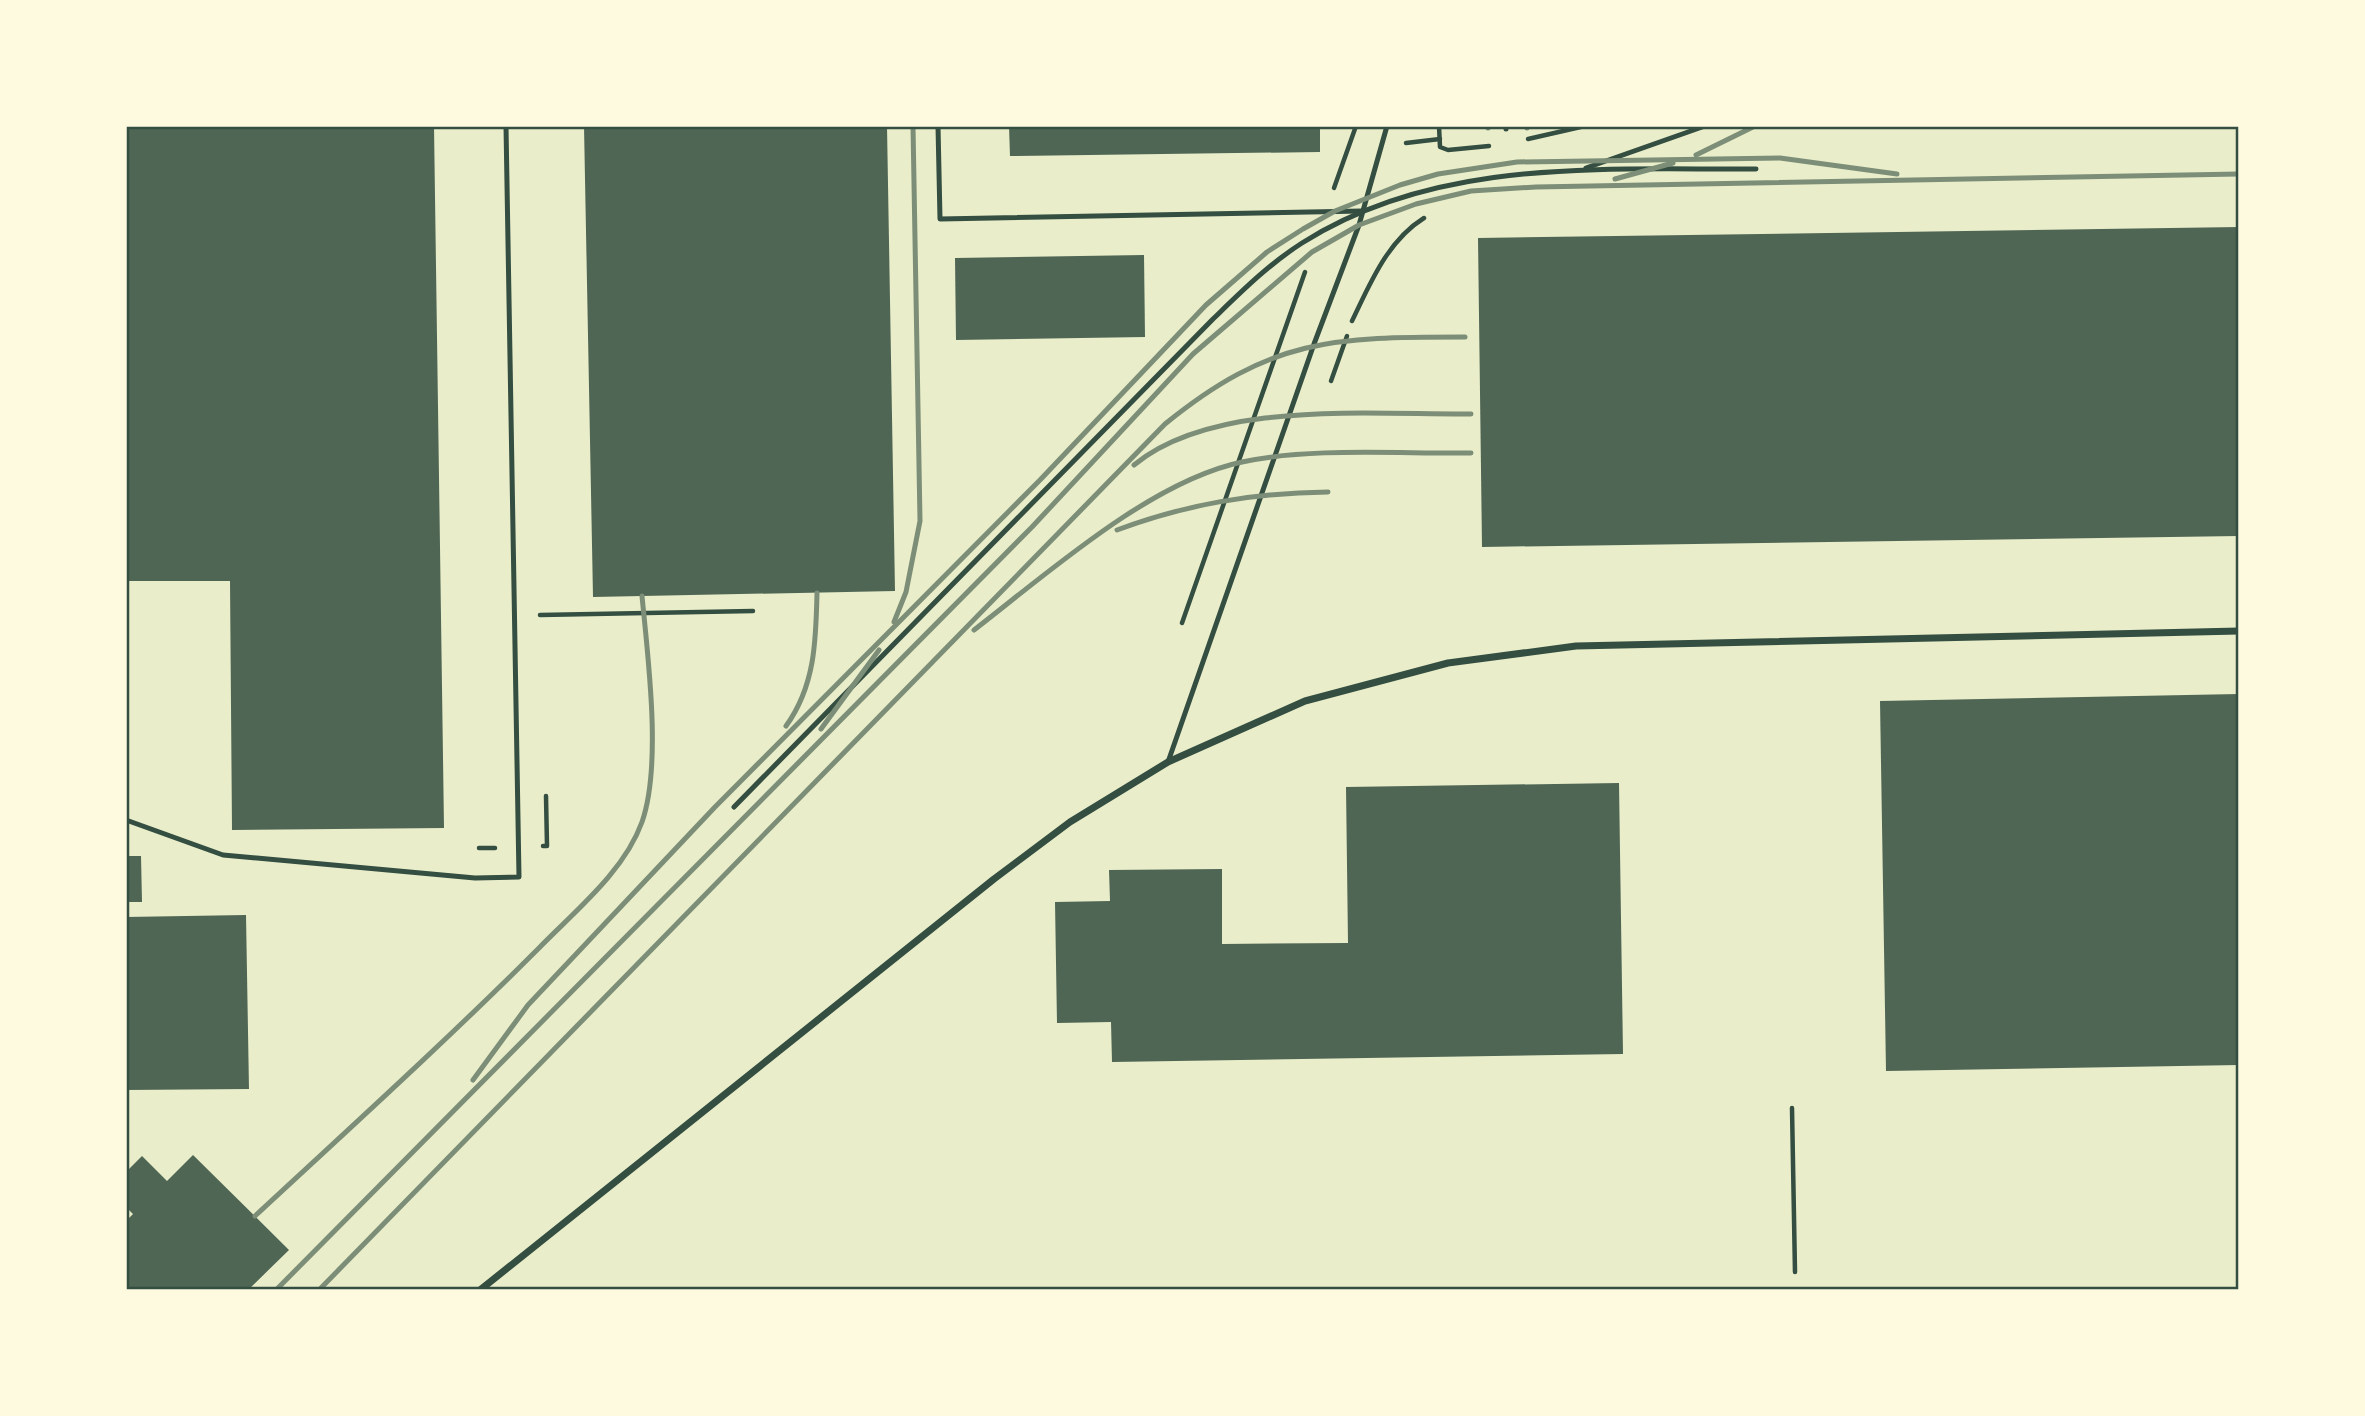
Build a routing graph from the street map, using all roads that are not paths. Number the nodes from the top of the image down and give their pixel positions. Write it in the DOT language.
graph roads {
  1 [pos="506,126"];
  2 [pos="938,126"];
  3 [pos="1387,126"];
  4 [pos="1705,126"];
  5 [pos="1756,169"];
  6 [pos="1580,170"];
  7 [pos="1364,211"];
  8 [pos="2239,631"];
  9 [pos="1168,762"];
  10 [pos="734,807"];
  11 [pos="126,820"];
  12 [pos="480,1290"];
  1 -- 11 [label="lane"];
  2 -- 7 [label="lane"];
  3 -- 7 [label="lane"];
  4 -- 6 [label="lane"];
  5 -- 6 [label="lane"];
  6 -- 7 [label="lane"];
  7 -- 9 [label="lane"];
  7 -- 10 [label="lane"];
  8 -- 9 [label="street"];
  9 -- 12 [label="street"];
}
